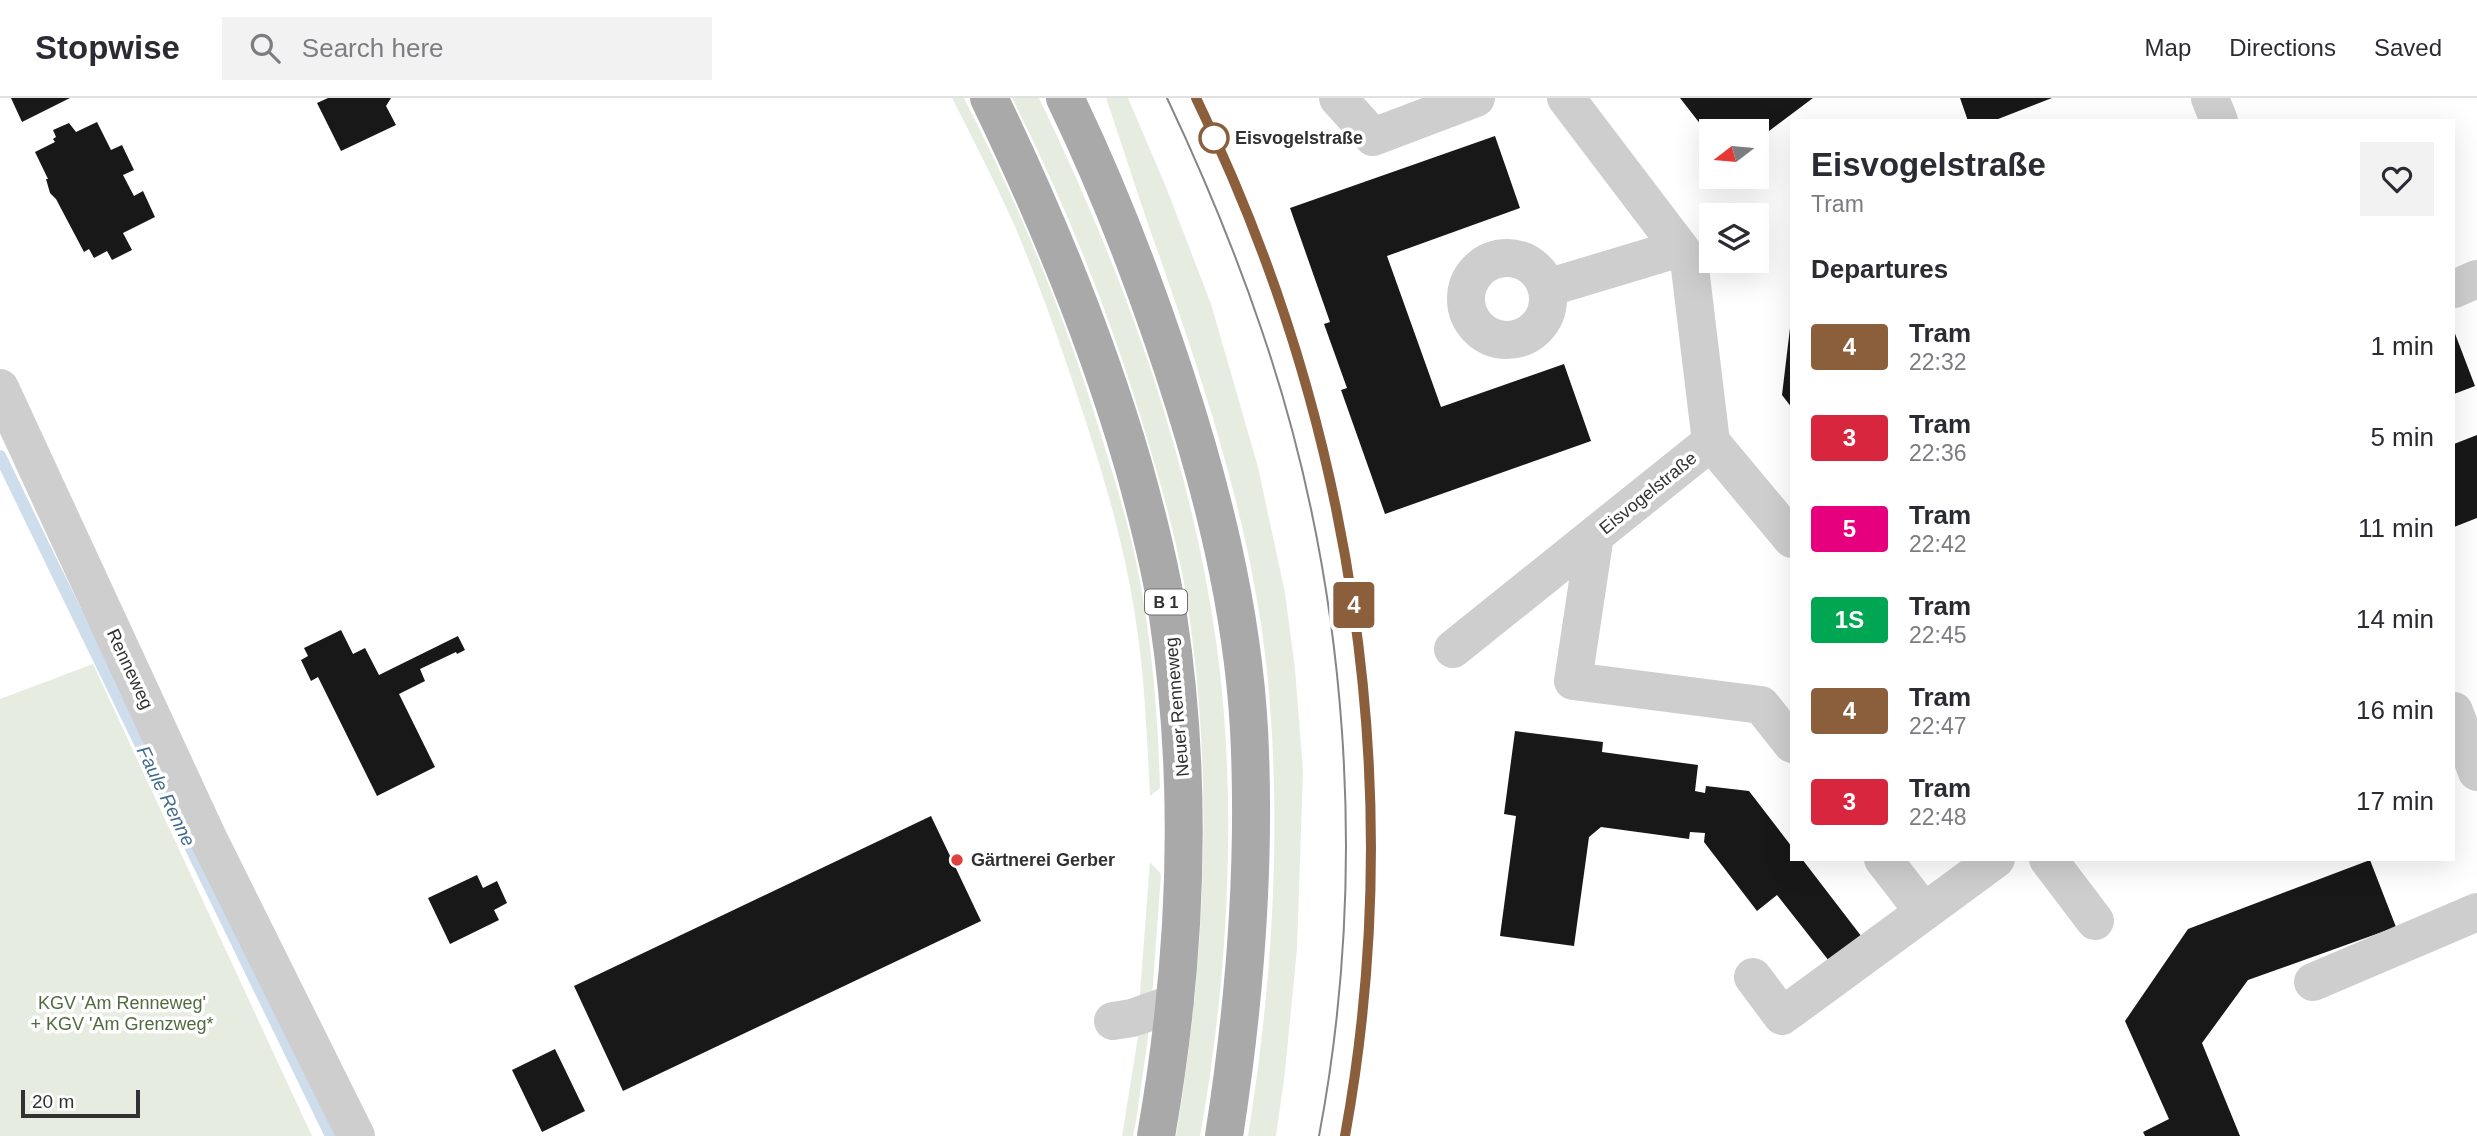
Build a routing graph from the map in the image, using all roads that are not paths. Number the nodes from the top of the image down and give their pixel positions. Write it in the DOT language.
graph roads {
  1 [pos="989,98"];
  2 [pos="1065,98"];
  3 [pos="1338,98"];
  4 [pos="1476,98"];
  5 [pos="1566,98"];
  6 [pos="2210,98"];
  7 [pos="2218,119"];
  8 [pos="1680,248"];
  9 [pos="2477,279"];
  10 [pos="1547,288"];
  11 [pos="2455,289"];
  12 [pos="0,388"];
  13 [pos="1711,442"];
  14 [pos="1595,535"];
  15 [pos="1790,536"];
  16 [pos="1453,649"];
  17 [pos="2455,714"];
  18 [pos="1790,741"];
  19 [pos="2477,772"];
  20 [pos="1885,861"];
  21 [pos="1993,861"];
  22 [pos="2050,861"];
  23 [pos="1924,912"];
  24 [pos="2477,912"];
  25 [pos="2095,921"];
  26 [pos="1754,978"];
  27 [pos="2313,982"];
  28 [pos="1175,1003"];
  29 [pos="1113,1021"];
  30 [pos="356,1136"];
  31 [pos="1156,1136"];
  32 [pos="1224,1136"];
  1 -- 28 [label="main road, Neuer Renneweg / B 1"];
  2 -- 32 [label="main road"];
  3 -- 4 [label="street"];
  5 -- 8 [label="street, Eisvogelstraße"];
  6 -- 7 [label="street"];
  8 -- 10 [label="street"];
  8 -- 13 [label="street, Eisvogelstraße"];
  9 -- 11 [label="street"];
  12 -- 30 [label="street, Renneweg"];
  13 -- 14 [label="street, Eisvogelstraße"];
  13 -- 15 [label="street, Eisvogelstraße"];
  14 -- 16 [label="street, Eisvogelstraße"];
  14 -- 18 [label="street"];
  17 -- 19 [label="street"];
  20 -- 23 [label="street"];
  21 -- 23 [label="street"];
  22 -- 25 [label="street"];
  23 -- 26 [label="street"];
  24 -- 27 [label="street"];
  28 -- 29 [label="street"];
  28 -- 31 [label="main road, Neuer Renneweg / B 1"];
}
